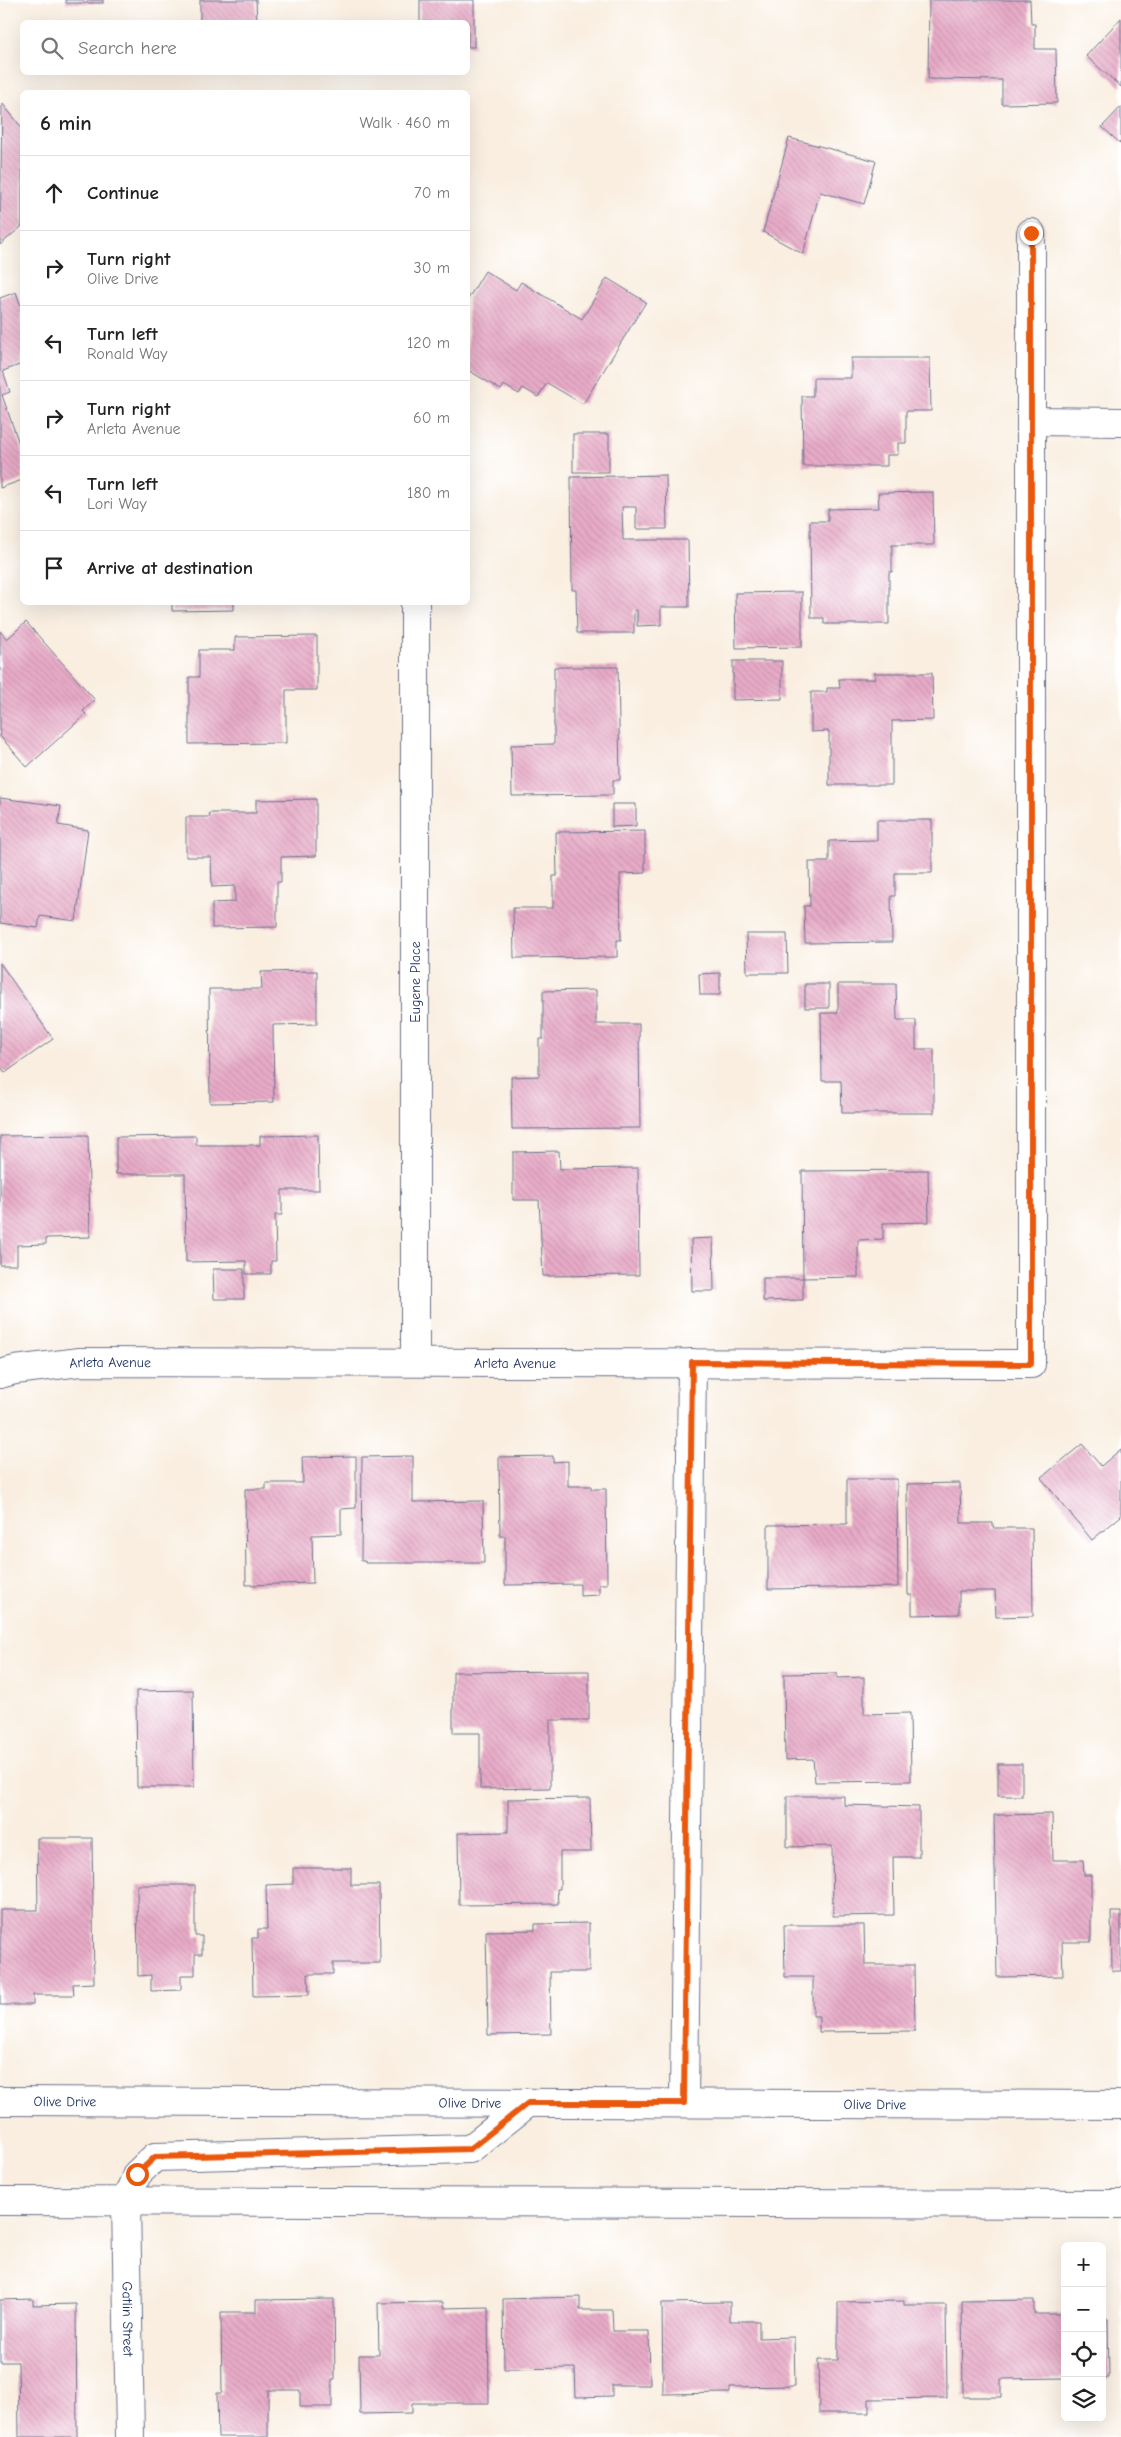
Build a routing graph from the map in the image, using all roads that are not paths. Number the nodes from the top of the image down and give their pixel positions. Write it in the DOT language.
graph roads {
  1 [pos="1031,233"];
  2 [pos="1031,422"];
  3 [pos="1121,422"];
  4 [pos="415,605"];
  5 [pos="415,1362"];
  6 [pos="692,1362"];
  7 [pos="0,1374"];
  8 [pos="0,2101"];
  9 [pos="528,2103"];
  10 [pos="684,2103"];
  11 [pos="1121,2105"];
  12 [pos="0,2201"];
  13 [pos="126,2201"];
  14 [pos="1121,2204"];
  15 [pos="130,2437"];
  1 -- 2 [label="street"];
  2 -- 3 [label="street"];
  2 -- 6 [label="street, Arleta Avenue"];
  4 -- 5 [label="street, Eugene Place"];
  5 -- 6 [label="street, Arleta Avenue"];
  5 -- 7 [label="street, Arleta Avenue"];
  6 -- 10 [label="street"];
  8 -- 9 [label="street, Olive Drive"];
  9 -- 10 [label="street, Olive Drive"];
  9 -- 13 [label="street"];
  10 -- 11 [label="street, Olive Drive"];
  12 -- 13 [label="street"];
  13 -- 14 [label="street"];
  13 -- 15 [label="street, Gatlin Street"];
}
